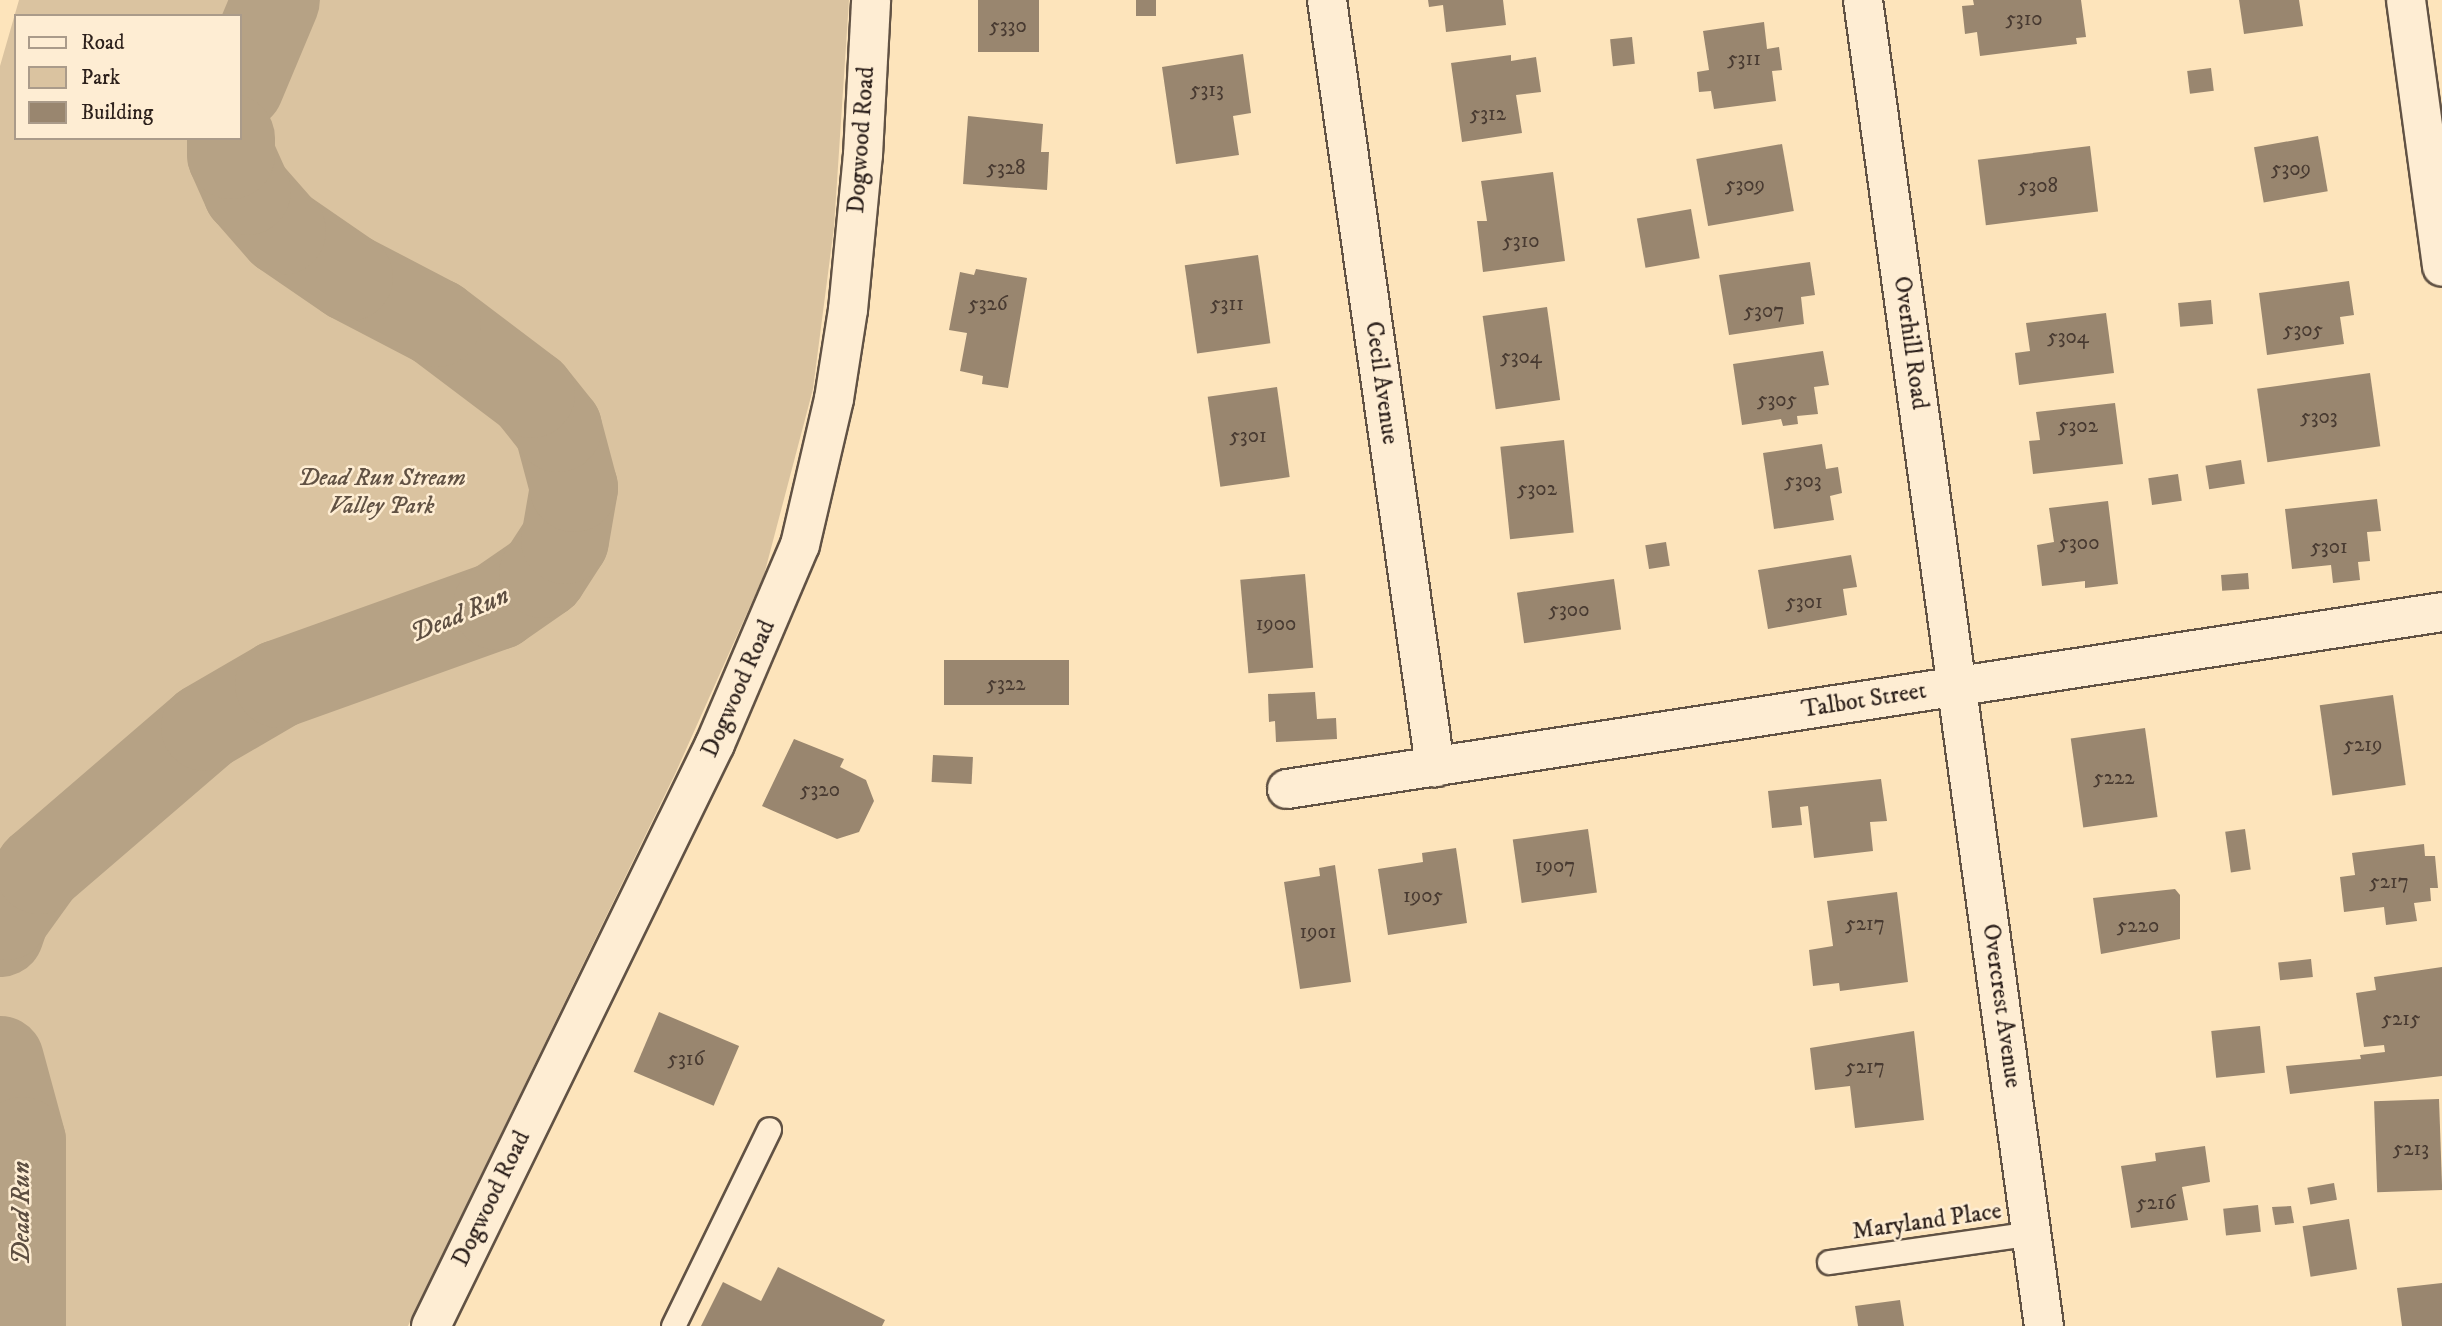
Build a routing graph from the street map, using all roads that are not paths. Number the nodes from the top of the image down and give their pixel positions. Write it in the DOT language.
graph roads {
  1 [pos="871,0"];
  2 [pos="1326,0"];
  3 [pos="1863,0"];
  4 [pos="2406,0"];
  5 [pos="2442,267"];
  6 [pos="2442,612"];
  7 [pos="1957,686"];
  8 [pos="1436,767"];
  9 [pos="1287,789"];
  10 [pos="769,1129"];
  11 [pos="2032,1233"];
  12 [pos="1829,1262"];
  13 [pos="431,1326"];
  14 [pos="673,1326"];
  15 [pos="2044,1326"];
  1 -- 13 [label="street, Dogwood Road"];
  2 -- 8 [label="street, Cecil Avenue"];
  3 -- 7 [label="street, Overhill Road"];
  4 -- 5 [label="street"];
  6 -- 7 [label="street, Talbot Street"];
  7 -- 8 [label="street, Talbot Street"];
  7 -- 11 [label="street, Overcrest Avenue"];
  8 -- 9 [label="street, Talbot Street"];
  10 -- 14 [label="lane"];
  11 -- 12 [label="lane, Maryland Place"];
  11 -- 15 [label="street, Overcrest Avenue"];
}
